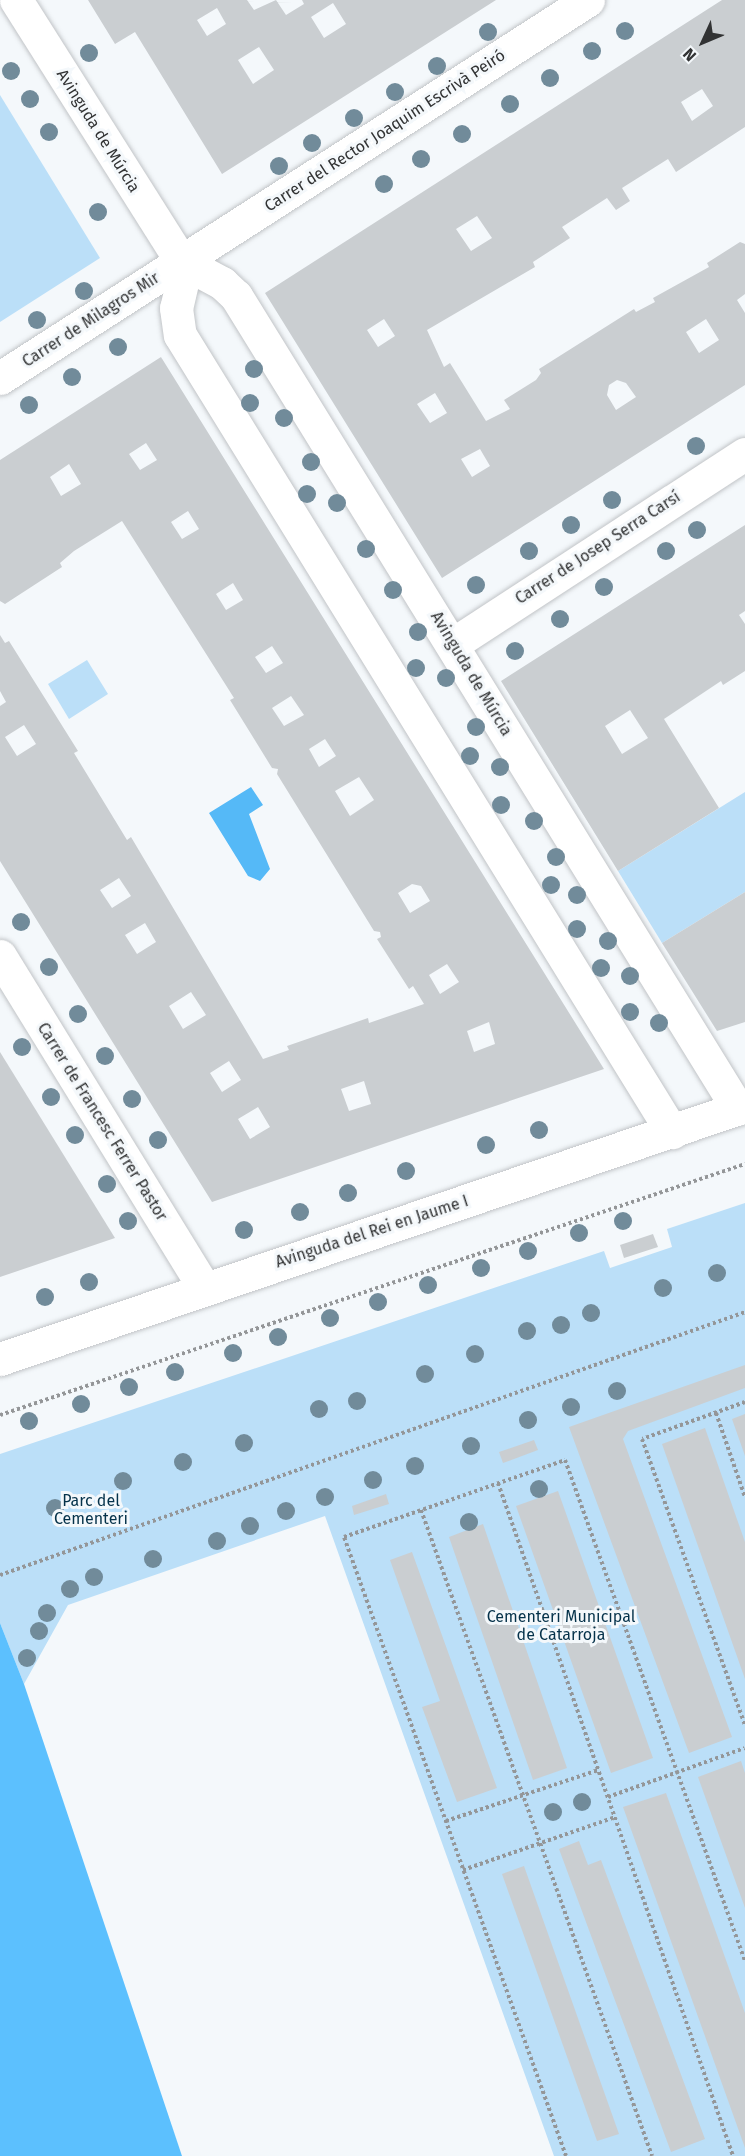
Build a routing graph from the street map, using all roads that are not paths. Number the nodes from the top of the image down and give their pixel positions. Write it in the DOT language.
graph roads {
  1 [pos="16,0"];
  2 [pos="588,0"];
  3 [pos="181,261"];
  4 [pos="0,378"];
  5 [pos="745,454"];
  6 [pos="453,644"];
  7 [pos="0,956"];
  8 [pos="741,1108"];
  9 [pos="672,1132"];
  10 [pos="204,1287"];
  11 [pos="0,1359"];
  1 -- 3 [label="street, Avinguda de Múrcia"];
  2 -- 3 [label="street, Carrer del Rector Joaquim Escrivà Peiró"];
  3 -- 4 [label="street, Carrer de Milagros Mir"];
  3 -- 6 [label="street, Avinguda de Múrcia"];
  3 -- 9 [label="street"];
  5 -- 6 [label="street, Carrer de Josep Serra Carsí"];
  6 -- 8 [label="street, Avinguda de Múrcia"];
  7 -- 10 [label="street, Carrer de Francesc Ferrer Pastor"];
  8 -- 9 [label="street, Avinguda del Rei en Jaume I"];
  9 -- 10 [label="street, Avinguda del Rei en Jaume I"];
  10 -- 11 [label="street, Avinguda del Rei en Jaume I"];
}
